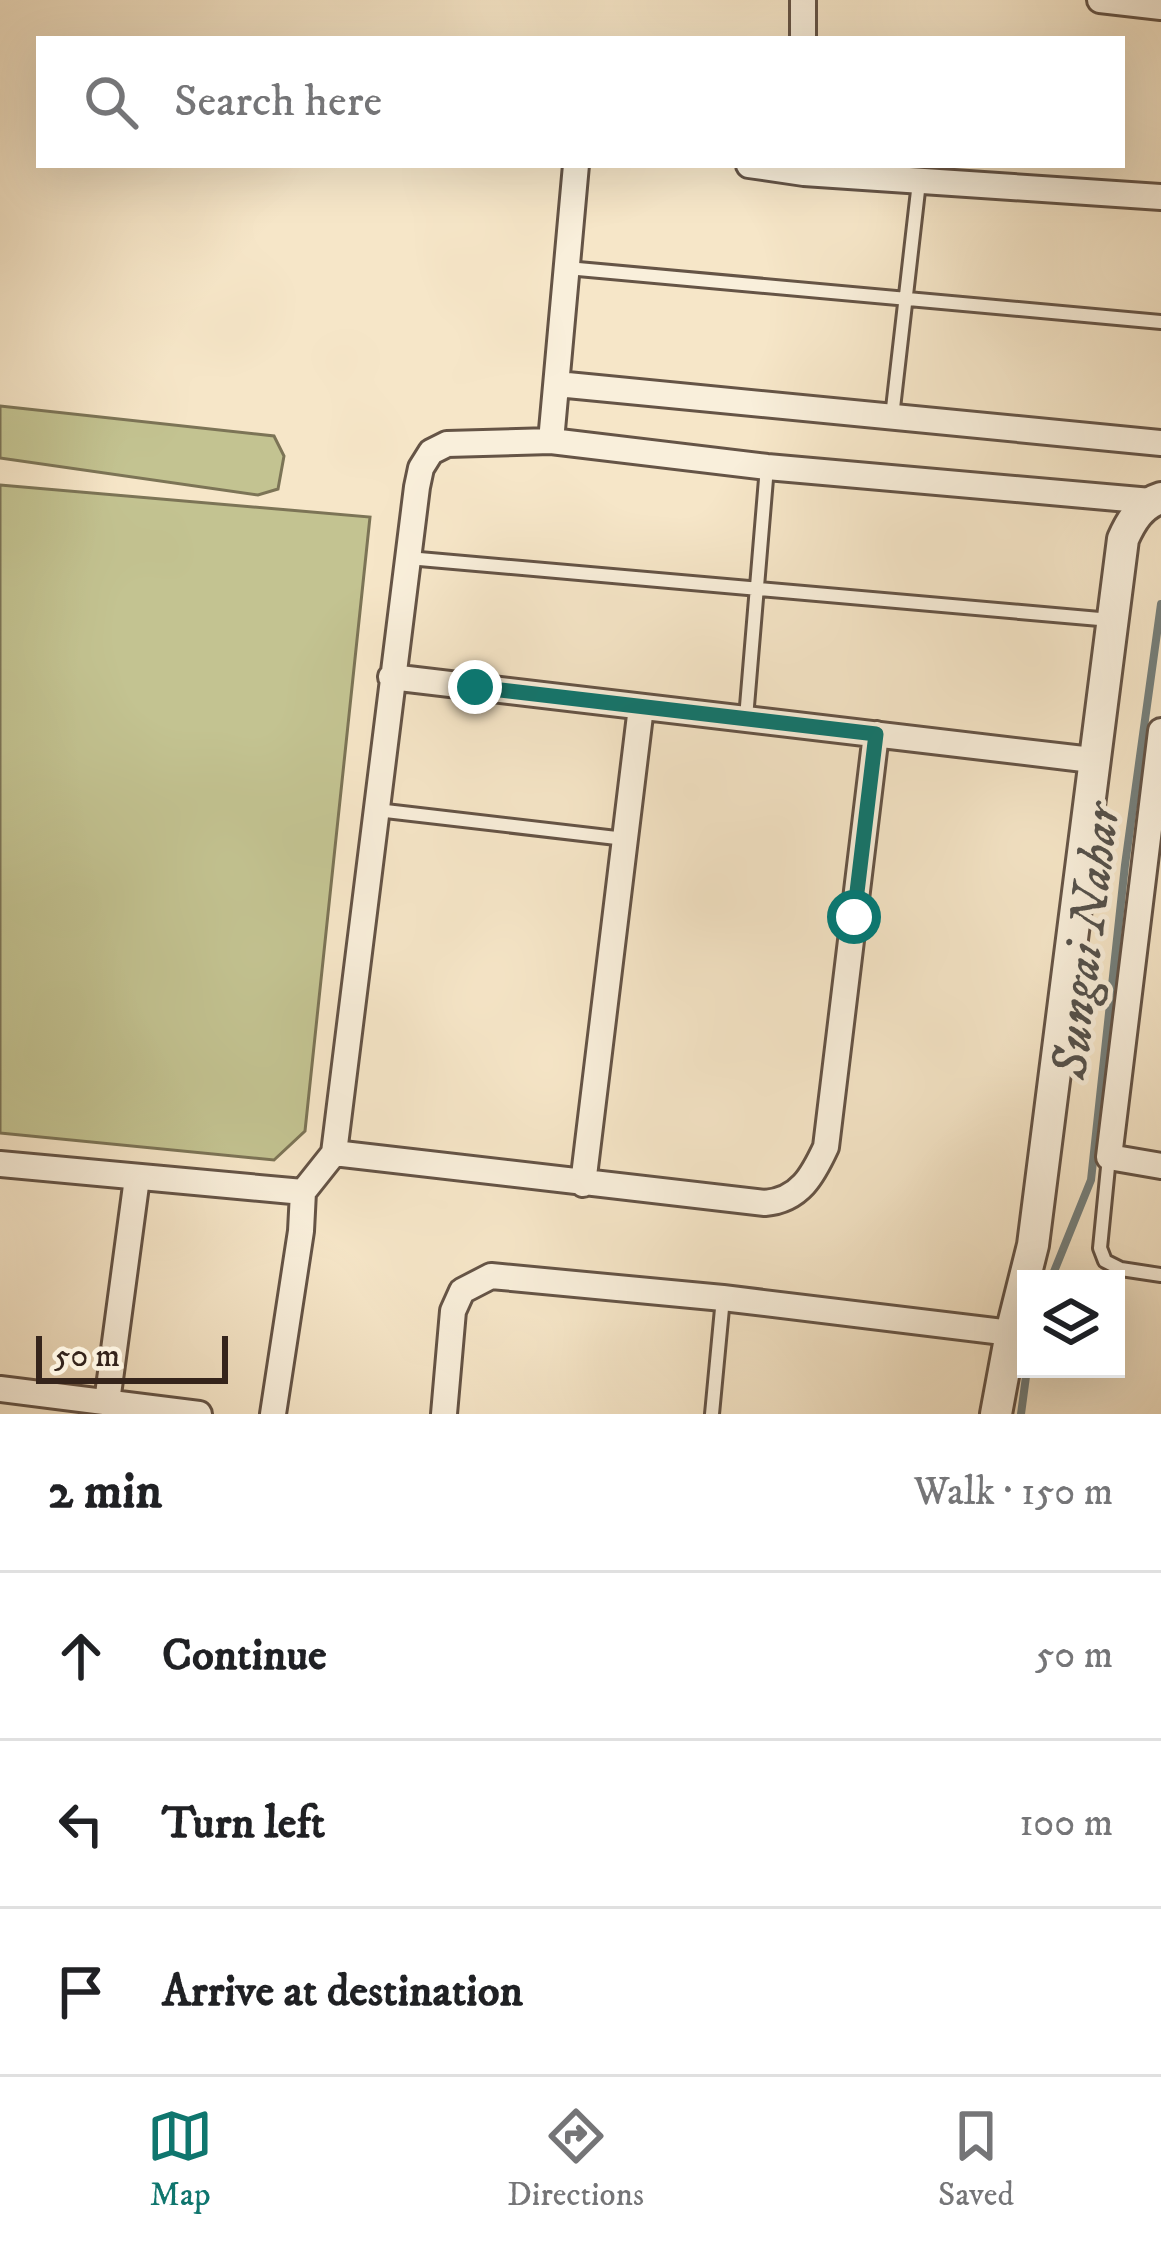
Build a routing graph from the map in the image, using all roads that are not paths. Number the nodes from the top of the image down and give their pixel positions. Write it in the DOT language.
graph roads {
  1 [pos="802,0"];
  2 [pos="1100,0"];
  3 [pos="1161,7"];
  4 [pos="803,36"];
  5 [pos="575,168"];
  6 [pos="804,169"];
  7 [pos="919,181"];
  8 [pos="1161,197"];
  9 [pos="567,268"];
  10 [pos="904,299"];
  11 [pos="1161,304"];
  12 [pos="1160,322"];
  13 [pos="557,384"];
  14 [pos="892,417"];
  15 [pos="551,441"];
  16 [pos="1161,443"];
  17 [pos="767,467"];
  18 [pos="1156,500"];
  19 [pos="407,558"];
  20 [pos="757,591"];
  21 [pos="1111,620"];
  22 [pos="392,677"];
  23 [pos="640,707"];
  24 [pos="746,719"];
  25 [pos="1161,731"];
  26 [pos="876,734"];
  27 [pos="1092,760"];
  28 [pos="376,810"];
  29 [pos="625,839"];
  30 [pos="334,1153"];
  31 [pos="1109,1156"];
  32 [pos="0,1164"];
  33 [pos="1161,1166"];
  34 [pos="136,1178"];
  35 [pos="583,1184"];
  36 [pos="302,1192"];
  37 [pos="1161,1276"];
  38 [pos="723,1298"];
  39 [pos="1011,1333"];
  40 [pos="0,1389"];
  41 [pos="107,1402"];
  42 [pos="199,1414"];
  43 [pos="272,1414"];
  44 [pos="444,1414"];
  45 [pos="712,1414"];
  46 [pos="996,1414"];
  1 -- 4 [label="street"];
  2 -- 3 [label="street"];
  5 -- 9 [label="street"];
  6 -- 7 [label="street"];
  7 -- 8 [label="street"];
  7 -- 10 [label="lane"];
  9 -- 10 [label="lane"];
  9 -- 13 [label="street"];
  10 -- 12 [label="lane"];
  10 -- 14 [label="lane"];
  11 -- 12 [label="lane"];
  13 -- 14 [label="street"];
  13 -- 15 [label="street"];
  14 -- 16 [label="street"];
  15 -- 17 [label="street"];
  15 -- 19 [label="street"];
  17 -- 18 [label="street"];
  17 -- 20 [label="lane"];
  18 -- 21 [label="street"];
  19 -- 20 [label="lane"];
  19 -- 22 [label="street"];
  20 -- 21 [label="lane"];
  20 -- 24 [label="lane"];
  21 -- 27 [label="street"];
  22 -- 23 [label="street"];
  22 -- 28 [label="street"];
  23 -- 24 [label="street"];
  23 -- 29 [label="street"];
  24 -- 26 [label="street"];
  25 -- 31 [label="street"];
  26 -- 27 [label="street"];
  26 -- 35 [label="street"];
  27 -- 39 [label="street"];
  28 -- 29 [label="lane"];
  28 -- 30 [label="street"];
  29 -- 35 [label="street"];
  30 -- 35 [label="street"];
  30 -- 36 [label="street"];
  31 -- 33 [label="street"];
  31 -- 37 [label="lane"];
  32 -- 34 [label="street"];
  34 -- 36 [label="street"];
  34 -- 41 [label="street"];
  36 -- 43 [label="street"];
  38 -- 39 [label="street"];
  38 -- 44 [label="street"];
  38 -- 45 [label="lane"];
  39 -- 46 [label="street"];
  40 -- 41 [label="street"];
  41 -- 42 [label="street"];
}
